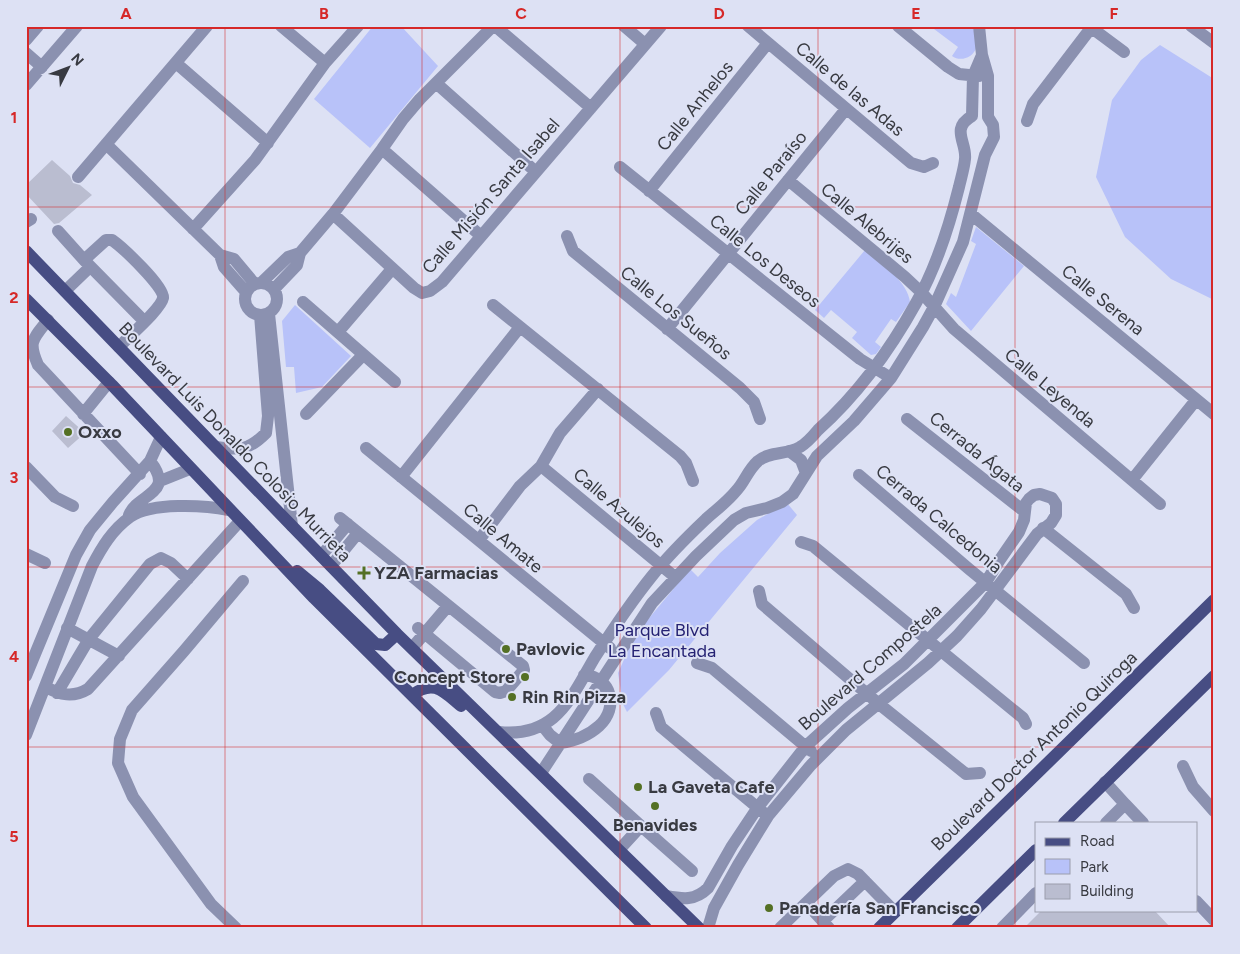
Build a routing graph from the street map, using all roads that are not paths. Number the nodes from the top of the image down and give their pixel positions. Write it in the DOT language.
graph roads {
  1 [pos="38,26"];
  2 [pos="78,26"];
  3 [pos="207,26"];
  4 [pos="281,26"];
  5 [pos="358,26"];
  6 [pos="494,26"];
  7 [pos="624,26"];
  8 [pos="660,26"];
  9 [pos="748,26"];
  10 [pos="898,26"];
  11 [pos="979,26"];
  12 [pos="1191,26"];
  13 [pos="1090,27"];
  14 [pos="26,40"];
  15 [pos="768,43"];
  16 [pos="1214,43"];
  17 [pos="645,44"];
  18 [pos="1124,52"];
  19 [pos="26,53"];
  20 [pos="982,55"];
  21 [pos="176,63"];
  22 [pos="325,63"];
  23 [pos="42,67"];
  24 [pos="973,76"];
  25 [pos="988,76"];
  26 [pos="436,83"];
  27 [pos="26,86"];
  28 [pos="591,108"];
  29 [pos="846,109"];
  30 [pos="972,116"];
  31 [pos="988,117"];
  32 [pos="1028,120"];
  33 [pos="268,143"];
  34 [pos="106,144"];
  35 [pos="382,149"];
  36 [pos="933,163"];
  37 [pos="620,167"];
  38 [pos="536,172"];
  39 [pos="78,177"];
  40 [pos="788,180"];
  41 [pos="959,187"];
  42 [pos="649,191"];
  43 [pos="977,191"];
  44 [pos="333,214"];
  45 [pos="971,214"];
  46 [pos="193,229"];
  47 [pos="58,231"];
  48 [pos="481,236"];
  49 [pos="567,236"];
  50 [pos="26,251"];
  51 [pos="300,253"];
  52 [pos="728,254"];
  53 [pos="87,263"];
  54 [pos="392,269"];
  55 [pos="254,286"];
  56 [pos="274,288"];
  57 [pos="65,291"];
  58 [pos="922,293"];
  59 [pos="26,299"];
  60 [pos="303,302"];
  61 [pos="493,305"];
  62 [pos="934,307"];
  63 [pos="264,314"];
  64 [pos="48,320"];
  65 [pos="144,321"];
  66 [pos="520,328"];
  67 [pos="668,329"];
  68 [pos="338,332"];
  69 [pos="119,346"];
  70 [pos="363,354"];
  71 [pos="874,368"];
  72 [pos="891,378"];
  73 [pos="109,382"];
  74 [pos="395,382"];
  75 [pos="598,389"];
  76 [pos="1196,400"];
  77 [pos="83,414"];
  78 [pos="306,414"];
  79 [pos="1214,414"];
  80 [pos="760,419"];
  81 [pos="907,419"];
  82 [pos="161,437"];
  83 [pos="216,447"];
  84 [pos="366,448"];
  85 [pos="789,451"];
  86 [pos="150,461"];
  87 [pos="541,466"];
  88 [pos="26,467"];
  89 [pos="190,468"];
  90 [pos="806,473"];
  91 [pos="140,474"];
  92 [pos="859,475"];
  93 [pos="401,477"];
  94 [pos="693,480"];
  95 [pos="1132,480"];
  96 [pos="160,481"];
  97 [pos="738,489"];
  98 [pos="1160,504"];
  99 [pos="74,506"];
  100 [pos="229,510"];
  101 [pos="758,510"];
  102 [pos="1025,512"];
  103 [pos="129,518"];
  104 [pos="240,521"];
  105 [pos="292,526"];
  106 [pos="1043,528"];
  107 [pos="90,530"];
  108 [pos="358,533"];
  109 [pos="479,540"];
  110 [pos="106,541"];
  111 [pos="801,542"];
  112 [pos="26,554"];
  113 [pos="274,556"];
  114 [pos="321,556"];
  115 [pos="45,563"];
  116 [pos="331,566"];
  117 [pos="661,566"];
  118 [pos="675,577"];
  119 [pos="188,579"];
  120 [pos="243,581"];
  121 [pos="991,586"];
  122 [pos="758,591"];
  123 [pos="1214,600"];
  124 [pos="445,604"];
  125 [pos="1134,608"];
  126 [pos="67,628"];
  127 [pos="421,630"];
  128 [pos="89,639"];
  129 [pos="405,641"];
  130 [pos="928,641"];
  131 [pos="604,643"];
  132 [pos="942,651"];
  133 [pos="618,654"];
  134 [pos="119,656"];
  135 [pos="1084,662"];
  136 [pos="697,663"];
  137 [pos="584,675"];
  138 [pos="26,676"];
  139 [pos="1214,676"];
  140 [pos="601,681"];
  141 [pos="51,690"];
  142 [pos="867,694"];
  143 [pos="412,696"];
  144 [pos="879,704"];
  145 [pos="656,713"];
  146 [pos="484,719"];
  147 [pos="1026,724"];
  148 [pos="542,725"];
  149 [pos="499,732"];
  150 [pos="26,735"];
  151 [pos="560,743"];
  152 [pos="806,746"];
  153 [pos="818,758"];
  154 [pos="1183,766"];
  155 [pos="541,773"];
  156 [pos="980,774"];
  157 [pos="589,779"];
  158 [pos="1105,782"];
  159 [pos="1125,804"];
  160 [pos="758,807"];
  161 [pos="1214,811"];
  162 [pos="768,816"];
  163 [pos="1065,822"];
  164 [pos="1107,822"];
  165 [pos="1142,822"];
  166 [pos="641,826"];
  167 [pos="619,850"];
  168 [pos="1035,851"];
  169 [pos="726,857"];
  170 [pos="738,865"];
  171 [pos="692,871"];
  172 [pos="865,881"];
  173 [pos="1035,894"];
  174 [pos="666,896"];
  175 [pos="806,903"];
  176 [pos="1198,903"];
  177 [pos="896,912"];
  178 [pos="1214,920"];
  179 [pos="826,924"];
  180 [pos="236,928"];
  181 [pos="646,928"];
  182 [pos="699,928"];
  183 [pos="708,928"];
  184 [pos="780,928"];
  185 [pos="879,928"];
  186 [pos="957,928"];
  187 [pos="1002,928"];
  1 -- 14 [label="street"];
  2 -- 23 [label="street"];
  3 -- 21 [label="street"];
  4 -- 22 [label="street"];
  5 -- 22 [label="street"];
  6 -- 26 [label="street"];
  6 -- 28 [label="street"];
  7 -- 17 [label="street"];
  8 -- 17 [label="street, Calle Misión Santa Isabel"];
  9 -- 15 [label="street, Calle de las Adas"];
  10 -- 24 [label="street"];
  11 -- 20 [label="street"];
  12 -- 16 [label="street"];
  13 -- 18 [label="street"];
  13 -- 32 [label="street"];
  15 -- 29 [label="street, Calle de las Adas"];
  15 -- 42 [label="street, Calle Anhelos"];
  17 -- 28 [label="street, Calle Misión Santa Isabel"];
  19 -- 23 [label="street"];
  20 -- 24 [label="street"];
  20 -- 25 [label="street"];
  21 -- 33 [label="street"];
  21 -- 34 [label="street"];
  22 -- 33 [label="street"];
  23 -- 27 [label="street"];
  24 -- 25 [label="street"];
  24 -- 30 [label="street"];
  25 -- 31 [label="street"];
  26 -- 35 [label="street"];
  26 -- 38 [label="street"];
  28 -- 38 [label="street, Calle Misión Santa Isabel"];
  29 -- 36 [label="street, Calle de las Adas"];
  29 -- 40 [label="street, Calle Paraíso"];
  30 -- 31 [label="street"];
  30 -- 41 [label="street"];
  31 -- 43 [label="street"];
  33 -- 46 [label="street"];
  34 -- 39 [label="street"];
  34 -- 46 [label="street"];
  35 -- 44 [label="street"];
  35 -- 48 [label="street"];
  37 -- 42 [label="street, Calle Los Deseos"];
  38 -- 48 [label="street, Calle Misión Santa Isabel"];
  40 -- 52 [label="street, Calle Paraíso"];
  40 -- 58 [label="street, Calle Alebrijes"];
  41 -- 43 [label="street"];
  41 -- 58 [label="street"];
  42 -- 52 [label="street, Calle Los Deseos"];
  43 -- 45 [label="street"];
  44 -- 51 [label="street"];
  44 -- 54 [label="street, Calle Misión Santa Isabel"];
  45 -- 62 [label="street"];
  45 -- 76 [label="street, Calle Serena"];
  46 -- 55 [label="street"];
  47 -- 53 [label="street"];
  48 -- 54 [label="street, Calle Misión Santa Isabel"];
  49 -- 67 [label="street, Calle Los Sueños"];
  50 -- 57 [label="main road, Boulevard Luis Donaldo Colosio Murrieta"];
  51 -- 55 [label="street"];
  51 -- 56 [label="street"];
  52 -- 67 [label="street, Calle Paraíso"];
  52 -- 71 [label="street, Calle Los Deseos"];
  53 -- 57 [label="street"];
  53 -- 65 [label="street"];
  53 -- 65 [label="street"];
  54 -- 68 [label="street"];
  55 -- 56 [label="street"];
  55 -- 63 [label="street"];
  56 -- 63 [label="street"];
  57 -- 69 [label="main road, Boulevard Luis Donaldo Colosio Murrieta"];
  58 -- 62 [label="street, Calle Leyenda"];
  58 -- 71 [label="street"];
  59 -- 64 [label="main road"];
  60 -- 68 [label="street"];
  61 -- 66 [label="street"];
  62 -- 72 [label="street"];
  62 -- 95 [label="street, Calle Leyenda"];
  63 -- 83 [label="street"];
  63 -- 105 [label="street"];
  64 -- 73 [label="main road"];
  64 -- 77 [label="street"];
  65 -- 69 [label="street"];
  66 -- 75 [label="street"];
  66 -- 93 [label="street"];
  67 -- 80 [label="street, Calle Los Sueños"];
  68 -- 70 [label="street"];
  69 -- 83 [label="main road, Boulevard Luis Donaldo Colosio Murrieta"];
  70 -- 74 [label="street"];
  70 -- 78 [label="street"];
  71 -- 72 [label="street, Calle Los Deseos"];
  71 -- 85 [label="street"];
  72 -- 90 [label="street"];
  73 -- 77 [label="street"];
  73 -- 82 [label="main road"];
  75 -- 87 [label="street"];
  75 -- 94 [label="street"];
  76 -- 79 [label="street, Calle Serena"];
  76 -- 95 [label="street"];
  77 -- 91 [label="street"];
  81 -- 102 [label="street, Cerrada Ágata"];
  82 -- 86 [label="street"];
  82 -- 89 [label="main road"];
  83 -- 105 [label="main road, Boulevard Luis Donaldo Colosio Murrieta"];
  84 -- 93 [label="street, Calle Amate"];
  85 -- 90 [label="street"];
  85 -- 97 [label="street"];
  86 -- 91 [label="street"];
  86 -- 96 [label="street"];
  87 -- 109 [label="street"];
  87 -- 117 [label="street, Calle Azulejos"];
  88 -- 99 [label="street"];
  89 -- 96 [label="street"];
  89 -- 100 [label="main road"];
  90 -- 101 [label="street"];
  91 -- 107 [label="street"];
  92 -- 121 [label="street, Cerrada Calcedonia"];
  93 -- 109 [label="street, Calle Amate"];
  95 -- 98 [label="street, Calle Leyenda"];
  96 -- 103 [label="street"];
  97 -- 101 [label="street"];
  97 -- 117 [label="street"];
  100 -- 103 [label="street"];
  100 -- 104 [label="main road"];
  101 -- 118 [label="street"];
  102 -- 106 [label="street, Boulevard Compostela"];
  102 -- 121 [label="street, Boulevard Compostela"];
  103 -- 110 [label="street"];
  104 -- 113 [label="main road"];
  104 -- 119 [label="street"];
  105 -- 114 [label="main road, Boulevard Luis Donaldo Colosio Murrieta"];
  106 -- 121 [label="street, Boulevard Compostela"];
  106 -- 125 [label="street"];
  107 -- 110 [label="street"];
  107 -- 138 [label="street"];
  108 -- 114 [label="street"];
  108 -- 116 [label="street"];
  108 -- 124 [label="street"];
  109 -- 131 [label="street, Calle Amate"];
  110 -- 126 [label="street"];
  111 -- 130 [label="street"];
  112 -- 115 [label="street"];
  113 -- 129 [label="main road"];
  113 -- 143 [label="main road"];
  114 -- 116 [label="main road, Boulevard Luis Donaldo Colosio Murrieta"];
  116 -- 129 [label="main road, Boulevard Luis Donaldo Colosio Murrieta"];
  117 -- 118 [label="street, Calle Azulejos"];
  117 -- 131 [label="street"];
  118 -- 133 [label="street"];
  119 -- 128 [label="street"];
  119 -- 134 [label="street"];
  120 -- 180 [label="street"];
  121 -- 130 [label="street, Boulevard Compostela"];
  121 -- 132 [label="street, Boulevard Compostela"];
  121 -- 135 [label="street, Cerrada Calcedonia"];
  122 -- 142 [label="street"];
  123 -- 177 [label="main road, Boulevard Doctor Antonio Quiroga"];
  124 -- 127 [label="street"];
  124 -- 127 [label="street"];
  126 -- 128 [label="street"];
  126 -- 141 [label="street"];
  127 -- 129 [label="street"];
  128 -- 134 [label="street"];
  128 -- 141 [label="street"];
  129 -- 146 [label="main road, Boulevard Luis Donaldo Colosio Murrieta"];
  130 -- 132 [label="street"];
  130 -- 142 [label="street, Boulevard Compostela"];
  131 -- 133 [label="street, Calle Amate"];
  131 -- 137 [label="street"];
  132 -- 144 [label="street, Boulevard Compostela"];
  132 -- 147 [label="street"];
  133 -- 140 [label="street"];
  134 -- 141 [label="street"];
  136 -- 152 [label="street"];
  137 -- 140 [label="street"];
  137 -- 148 [label="street"];
  139 -- 158 [label="main road"];
  140 -- 151 [label="street"];
  140 -- 151 [label="street"];
  141 -- 150 [label="street"];
  142 -- 144 [label="street"];
  142 -- 152 [label="street, Boulevard Compostela"];
  143 -- 146 [label="main road"];
  143 -- 181 [label="main road"];
  144 -- 153 [label="street, Boulevard Compostela"];
  144 -- 156 [label="street"];
  145 -- 160 [label="street"];
  146 -- 149 [label="main road, Boulevard Luis Donaldo Colosio Murrieta"];
  148 -- 149 [label="street"];
  148 -- 151 [label="street"];
  149 -- 155 [label="main road, Boulevard Luis Donaldo Colosio Murrieta"];
  151 -- 155 [label="street"];
  152 -- 153 [label="street"];
  152 -- 160 [label="street, Boulevard Compostela"];
  153 -- 162 [label="street, Boulevard Compostela"];
  154 -- 161 [label="street"];
  155 -- 167 [label="main road, Boulevard Luis Donaldo Colosio Murrieta"];
  157 -- 166 [label="street"];
  158 -- 159 [label="street"];
  158 -- 163 [label="main road"];
  159 -- 164 [label="street"];
  159 -- 165 [label="street"];
  160 -- 162 [label="street"];
  160 -- 169 [label="street, Boulevard Compostela"];
  162 -- 170 [label="street, Boulevard Compostela"];
  166 -- 167 [label="street"];
  166 -- 171 [label="street"];
  167 -- 174 [label="main road, Boulevard Luis Donaldo Colosio Murrieta"];
  168 -- 186 [label="main road"];
  169 -- 170 [label="street"];
  169 -- 174 [label="street, Boulevard Compostela"];
  170 -- 183 [label="street, Boulevard Compostela"];
  172 -- 175 [label="street"];
  172 -- 177 [label="street"];
  172 -- 179 [label="street"];
  173 -- 187 [label="street"];
  174 -- 182 [label="main road, Boulevard Luis Donaldo Colosio Murrieta"];
  175 -- 179 [label="street"];
  175 -- 184 [label="street"];
  176 -- 178 [label="street"];
  177 -- 185 [label="main road, Boulevard Doctor Antonio Quiroga"];
}
